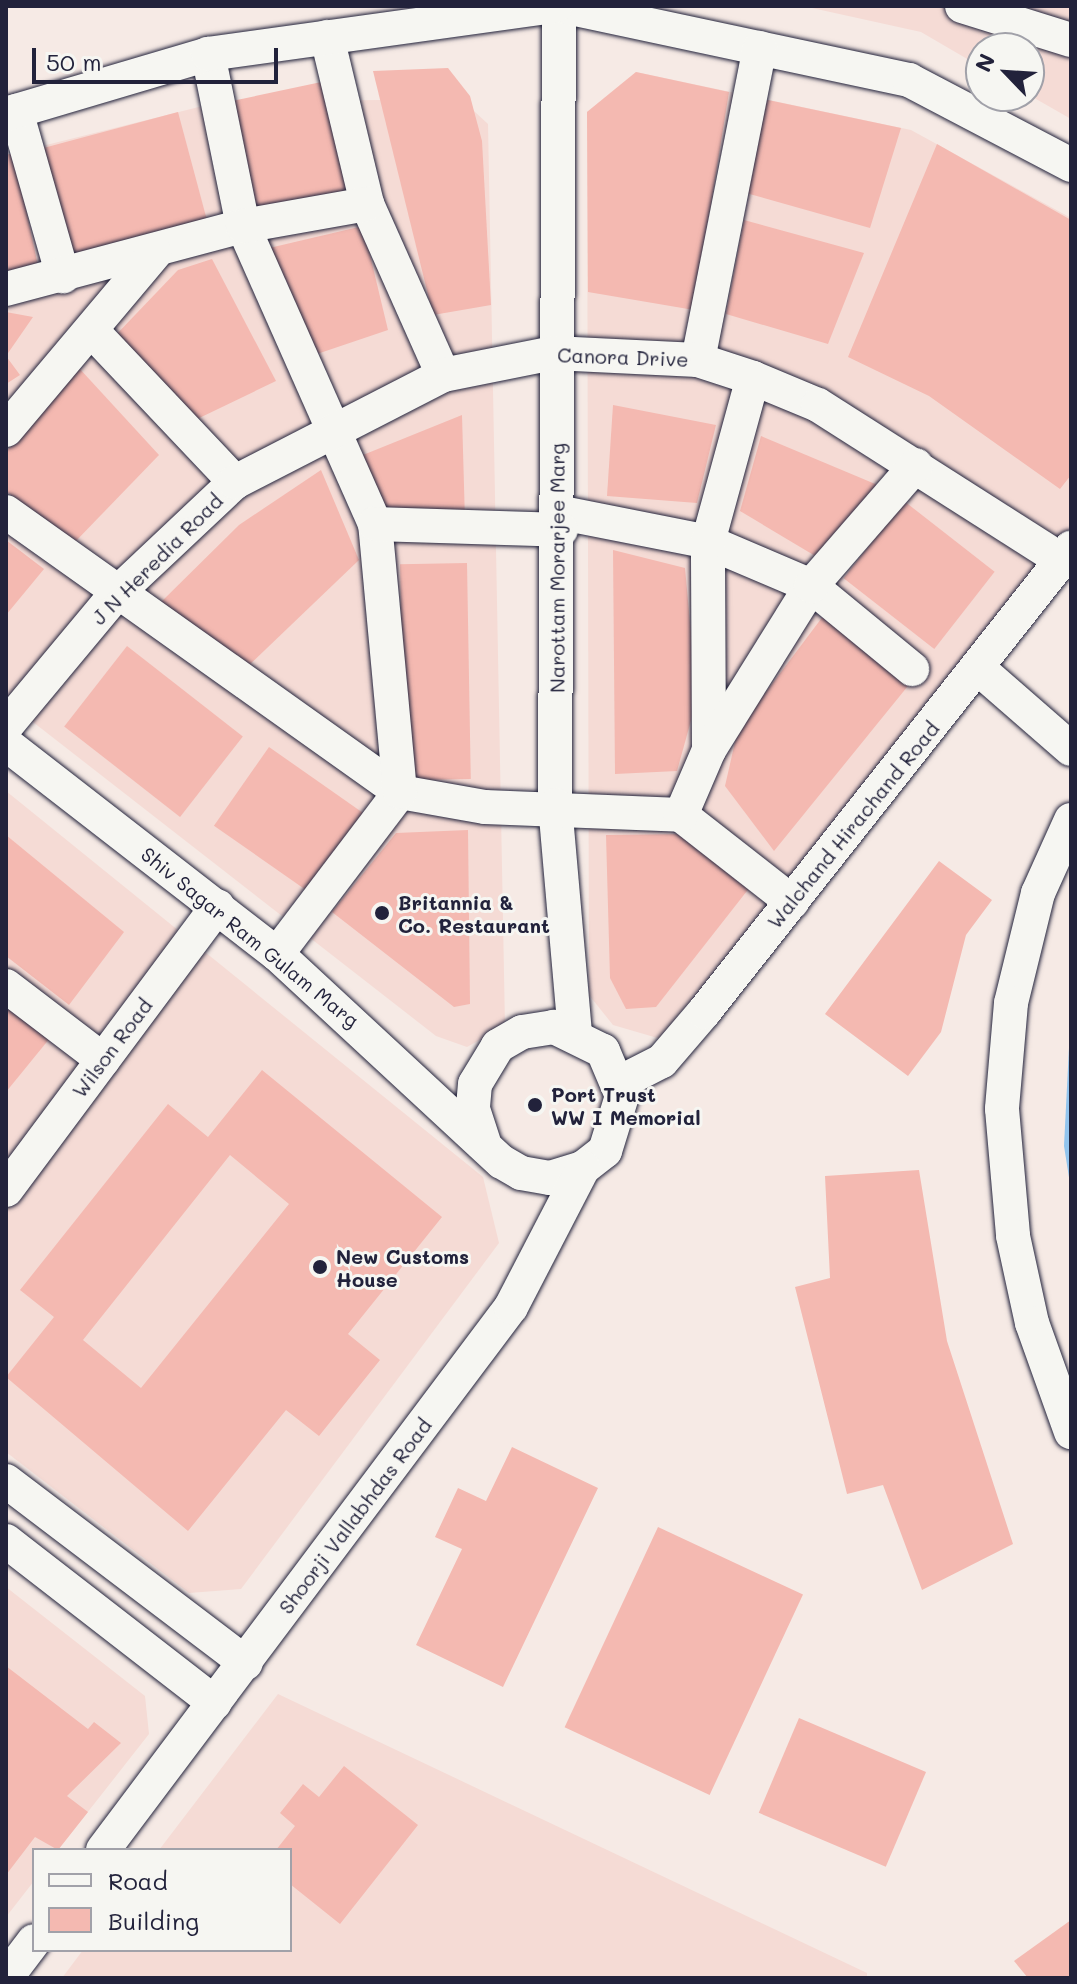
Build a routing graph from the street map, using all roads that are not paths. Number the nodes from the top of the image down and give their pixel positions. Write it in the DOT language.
graph roads {
  1 [pos="559,6"];
  2 [pos="962,6"];
  3 [pos="327,37"];
  4 [pos="1071,40"];
  5 [pos="760,48"];
  6 [pos="208,54"];
  7 [pos="11,112"];
  8 [pos="1071,165"];
  9 [pos="367,204"];
  10 [pos="243,226"];
  11 [pos="155,253"];
  12 [pos="63,276"];
  13 [pos="6,289"];
  14 [pos="93,332"];
  15 [pos="553,353"];
  16 [pos="698,360"];
  17 [pos="443,375"];
  18 [pos="753,378"];
  19 [pos="337,426"];
  20 [pos="6,430"];
  21 [pos="916,465"];
  22 [pos="235,482"];
  23 [pos="6,512"];
  24 [pos="561,521"];
  25 [pos="375,524"];
  26 [pos="708,542"];
  27 [pos="1066,554"];
  28 [pos="811,586"];
  29 [pos="115,595"];
  30 [pos="978,668"];
  31 [pos="912,669"];
  32 [pos="6,726"];
  33 [pos="6,744"];
  34 [pos="1071,749"];
  35 [pos="709,750"];
  36 [pos="400,792"];
  37 [pos="555,805"];
  38 [pos="681,815"];
  39 [pos="1071,820"];
  40 [pos="792,902"];
  41 [pos="218,906"];
  42 [pos="277,954"];
  43 [pos="6,986"];
  44 [pos="575,1033"];
  45 [pos="103,1060"];
  46 [pos="619,1083"];
  47 [pos="484,1142"];
  48 [pos="583,1168"];
  49 [pos="6,1190"];
  50 [pos="1071,1432"];
  51 [pos="6,1481"];
  52 [pos="41,1508"];
  53 [pos="8,1546"];
  54 [pos="246,1663"];
  55 [pos="215,1703"];
  56 [pos="105,1848"];
  57 [pos="32,1944"];
  58 [pos="6,1978"];
  1 -- 3 [label="street"];
  1 -- 5 [label="street"];
  1 -- 15 [label="street, Narottam Morarjee Marg"];
  2 -- 4 [label="street"];
  3 -- 6 [label="street"];
  3 -- 9 [label="street"];
  5 -- 8 [label="street"];
  5 -- 16 [label="street"];
  6 -- 7 [label="street"];
  6 -- 10 [label="street"];
  7 -- 12 [label="street"];
  9 -- 10 [label="street"];
  9 -- 17 [label="street"];
  10 -- 11 [label="street"];
  10 -- 19 [label="street"];
  11 -- 12 [label="street"];
  11 -- 14 [label="street"];
  12 -- 13 [label="street"];
  14 -- 20 [label="street"];
  14 -- 22 [label="street"];
  15 -- 16 [label="street, Canora Drive"];
  15 -- 17 [label="street, Canora Drive"];
  15 -- 24 [label="street, Narottam Morarjee Marg"];
  16 -- 18 [label="street, Canora Drive"];
  17 -- 19 [label="street, Canora Drive"];
  18 -- 21 [label="street, Canora Drive"];
  18 -- 26 [label="street"];
  19 -- 22 [label="street, J N Heredia Road"];
  19 -- 25 [label="street"];
  21 -- 27 [label="street, Canora Drive"];
  21 -- 28 [label="street"];
  22 -- 29 [label="street, J N Heredia Road"];
  23 -- 29 [label="street"];
  24 -- 25 [label="street"];
  24 -- 26 [label="street"];
  24 -- 37 [label="street, Narottam Morarjee Marg"];
  25 -- 36 [label="street"];
  26 -- 28 [label="street"];
  26 -- 35 [label="street"];
  27 -- 30 [label="street, Walchand Hirachand Road"];
  28 -- 31 [label="street"];
  28 -- 35 [label="street"];
  29 -- 32 [label="street, J N Heredia Road"];
  29 -- 36 [label="street"];
  30 -- 34 [label="street"];
  30 -- 40 [label="street, Walchand Hirachand Road"];
  33 -- 41 [label="street, Shiv Sagar Ram Gulam Marg"];
  35 -- 38 [label="street"];
  36 -- 37 [label="street"];
  36 -- 42 [label="street"];
  37 -- 38 [label="street"];
  37 -- 44 [label="street, Narottam Morarjee Marg"];
  38 -- 40 [label="street"];
  39 -- 50 [label="street"];
  40 -- 46 [label="street, Walchand Hirachand Road"];
  41 -- 42 [label="street, Shiv Sagar Ram Gulam Marg"];
  41 -- 45 [label="street, Wilson Road"];
  42 -- 47 [label="street, Shiv Sagar Ram Gulam Marg"];
  43 -- 45 [label="street"];
  44 -- 46 [label="street"];
  44 -- 47 [label="street"];
  45 -- 49 [label="street, Wilson Road"];
  46 -- 48 [label="street"];
  47 -- 48 [label="street"];
  48 -- 54 [label="street, Shoorji Vallabhdas Road"];
  51 -- 52 [label="street"];
  52 -- 53 [label="street"];
  52 -- 54 [label="street"];
  53 -- 55 [label="street"];
  54 -- 55 [label="street, Shoorji Vallabhdas Road"];
  55 -- 56 [label="street, Shoorji Vallabhdas Road"];
  57 -- 58 [label="street"];
}
